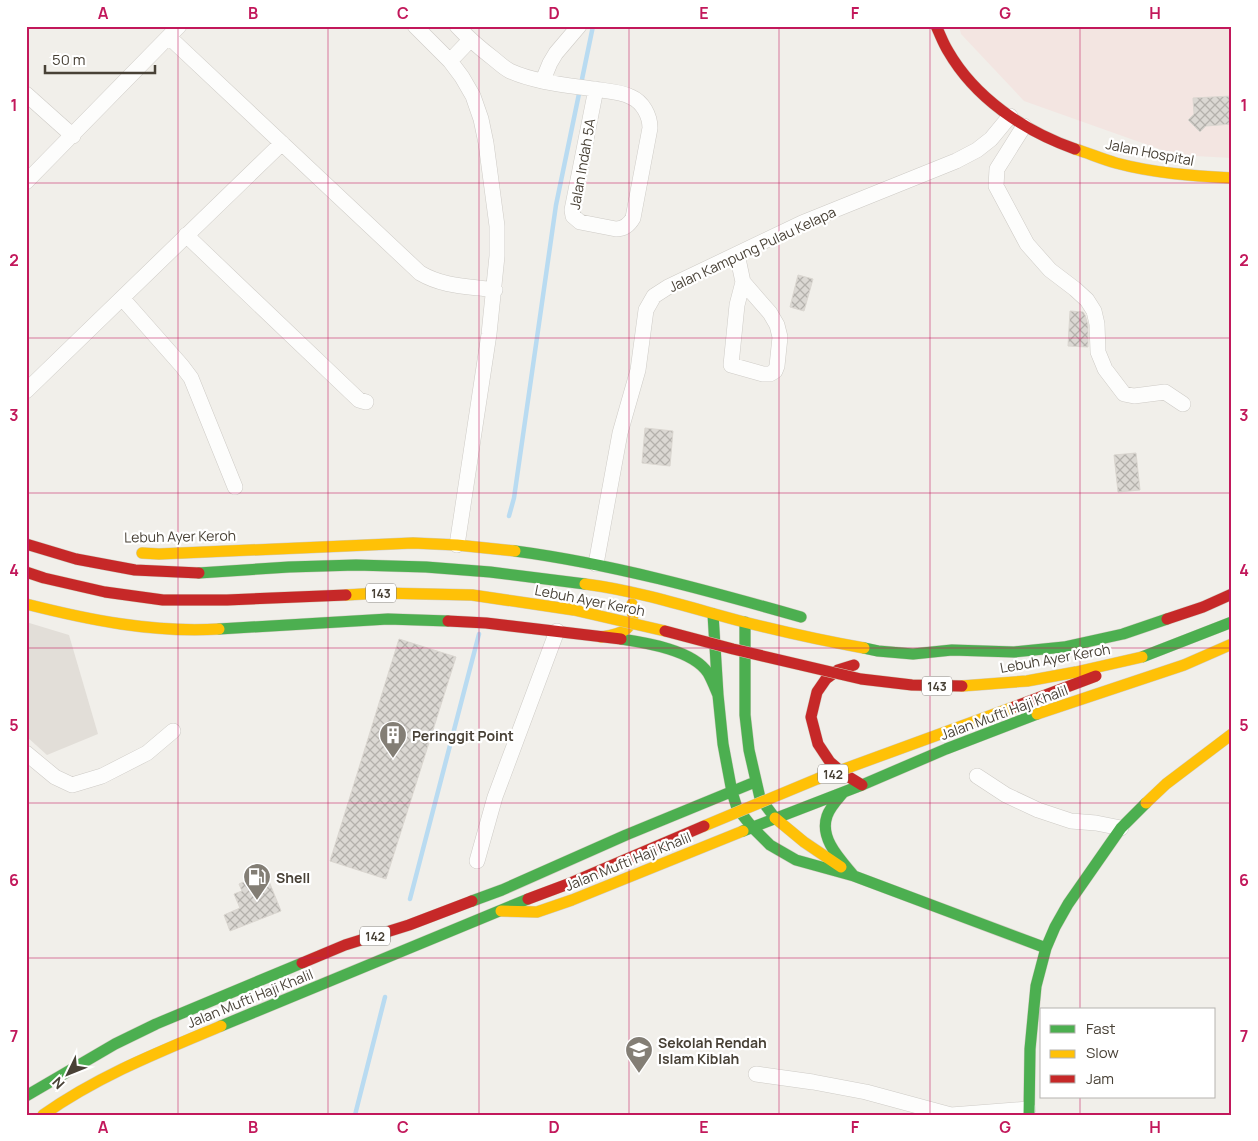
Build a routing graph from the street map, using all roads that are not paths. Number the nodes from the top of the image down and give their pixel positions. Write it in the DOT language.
graph roads {
  1 [pos="415,26"];
  2 [pos="457,26"];
  3 [pos="579,26"];
  4 [pos="936,26"];
  5 [pos="174,31"];
  6 [pos="470,40"];
  7 [pos="450,61"];
  8 [pos="543,80"];
  9 [pos="594,89"];
  10 [pos="26,94"];
  11 [pos="1010,116"];
  12 [pos="1024,126"];
  13 [pos="73,136"];
  14 [pos="282,143"];
  15 [pos="1232,178"];
  16 [pos="26,182"];
  17 [pos="186,235"];
  18 [pos="737,254"];
  19 [pos="743,282"];
  20 [pos="495,290"];
  21 [pos="122,298"];
  22 [pos="26,390"];
  23 [pos="366,402"];
  24 [pos="1183,404"];
  25 [pos="235,487"];
  26 [pos="26,543"];
  27 [pos="457,545"];
  28 [pos="82,549"];
  29 [pos="134,553"];
  30 [pos="596,564"];
  31 [pos="26,572"];
  32 [pos="610,587"];
  33 [pos="1232,594"];
  34 [pos="26,604"];
  35 [pos="713,614"];
  36 [pos="813,620"];
  37 [pos="745,622"];
  38 [pos="1232,622"];
  39 [pos="557,631"];
  40 [pos="602,637"];
  41 [pos="1232,644"];
  42 [pos="914,648"];
  43 [pos="1142,657"];
  44 [pos="718,695"];
  45 [pos="173,731"];
  46 [pos="1232,734"];
  47 [pos="26,753"];
  48 [pos="976,776"];
  49 [pos="756,782"];
  50 [pos="862,786"];
  51 [pos="732,792"];
  52 [pos="843,793"];
  53 [pos="775,818"];
  54 [pos="752,827"];
  55 [pos="1121,828"];
  56 [pos="477,862"];
  57 [pos="854,876"];
  58 [pos="501,911"];
  59 [pos="1046,948"];
  60 [pos="756,1074"];
  61 [pos="26,1096"];
  62 [pos="1028,1112"];
  63 [pos="43,1115"];
  64 [pos="951,1115"];
  1 -- 7 [label="street"];
  2 -- 6 [label="street"];
  3 -- 8 [label="street"];
  4 -- 11 [label="main road, Jalan Hospital"];
  5 -- 13 [label="street"];
  5 -- 14 [label="street"];
  6 -- 7 [label="street"];
  6 -- 8 [label="street"];
  7 -- 20 [label="street"];
  8 -- 9 [label="street"];
  9 -- 9 [label="street, Jalan Indah 5A"];
  10 -- 13 [label="street"];
  11 -- 12 [label="main road, Jalan Hospital"];
  11 -- 18 [label="street, Jalan Kampung Pulau Kelapa"];
  12 -- 15 [label="main road, Jalan Hospital"];
  12 -- 24 [label="street"];
  13 -- 16 [label="street"];
  14 -- 17 [label="street"];
  14 -- 20 [label="street"];
  17 -- 21 [label="street"];
  17 -- 23 [label="street"];
  18 -- 19 [label="street"];
  18 -- 30 [label="street, Jalan Kampung Pulau Kelapa"];
  19 -- 19 [label="street"];
  20 -- 27 [label="street"];
  21 -- 22 [label="street"];
  21 -- 25 [label="street"];
  26 -- 28 [label="main road"];
  26 -- 32 [label="main road"];
  27 -- 29 [label="main road, Lebuh Ayer Keroh"];
  27 -- 30 [label="main road, Lebuh Ayer Keroh"];
  30 -- 36 [label="main road, Lebuh Ayer Keroh"];
  31 -- 43 [label="main road, Lebuh Ayer Keroh / 143, bridge"];
  32 -- 35 [label="main road"];
  32 -- 40 [label="main road"];
  33 -- 42 [label="main road"];
  34 -- 39 [label="main road"];
  35 -- 37 [label="main road"];
  35 -- 44 [label="main road"];
  37 -- 42 [label="main road"];
  37 -- 49 [label="main road"];
  38 -- 43 [label="main road, 142"];
  39 -- 40 [label="main road"];
  39 -- 56 [label="street"];
  40 -- 44 [label="main road"];
  41 -- 50 [label="main road, Jalan Mufti Haji Khalil / 142"];
  42 -- 50 [label="main road"];
  43 -- 58 [label="main road, 142, bridge"];
  44 -- 51 [label="main road"];
  45 -- 47 [label="street"];
  46 -- 55 [label="main road"];
  48 -- 55 [label="street"];
  49 -- 51 [label="main road, Jalan Mufti Haji Khalil / 142"];
  49 -- 53 [label="main road"];
  50 -- 52 [label="main road, Jalan Mufti Haji Khalil / 142"];
  51 -- 54 [label="main road"];
  51 -- 61 [label="main road, Jalan Mufti Haji Khalil / 142"];
  52 -- 53 [label="main road, Jalan Mufti Haji Khalil / 142"];
  52 -- 57 [label="main road"];
  53 -- 54 [label="main road, Jalan Mufti Haji Khalil / 142"];
  53 -- 57 [label="main road"];
  54 -- 57 [label="main road"];
  54 -- 58 [label="main road, Jalan Mufti Haji Khalil / 142"];
  55 -- 59 [label="main road"];
  57 -- 59 [label="main road"];
  58 -- 63 [label="main road, Jalan Mufti Haji Khalil / 142"];
  59 -- 62 [label="main road"];
  60 -- 64 [label="street"];
  62 -- 64 [label="street"];
}
